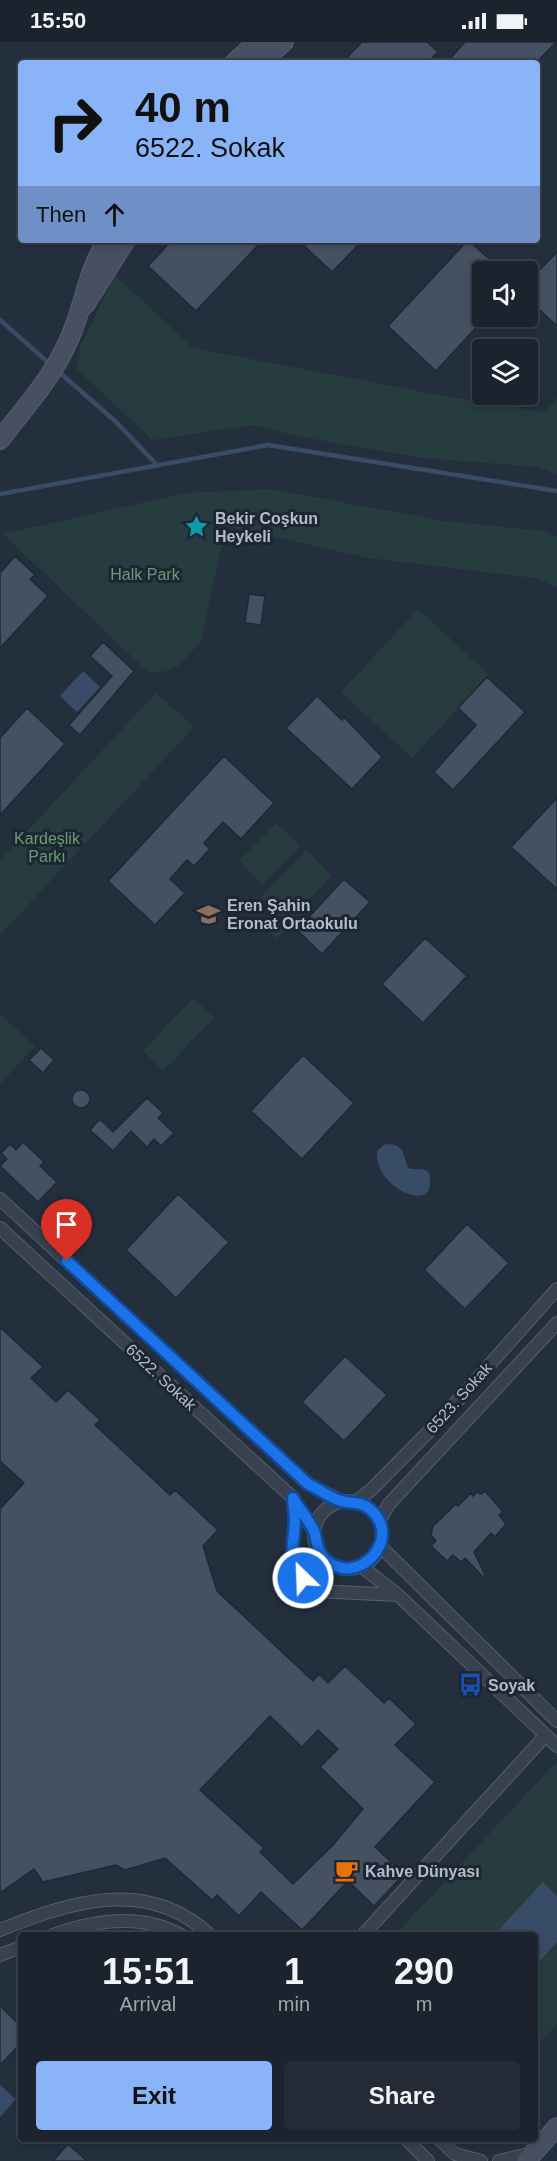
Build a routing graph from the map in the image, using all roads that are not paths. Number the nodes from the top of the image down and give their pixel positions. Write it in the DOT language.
graph roads {
  1 [pos="257,42"];
  2 [pos="284,42"];
  3 [pos="237,60"];
  4 [pos="263,60"];
  5 [pos="105,243"];
  6 [pos="124,243"];
  7 [pos="81,312"];
  8 [pos="0,440"];
  9 [pos="0,1199"];
  10 [pos="0,1228"];
  11 [pos="557,1289"];
  12 [pos="557,1323"];
  13 [pos="293,1498"];
  14 [pos="349,1502"];
  15 [pos="379,1521"];
  16 [pos="315,1533"];
  17 [pos="380,1546"];
  18 [pos="361,1566"];
  19 [pos="399,1595"];
  20 [pos="557,1721"];
  21 [pos="546,1735"];
  22 [pos="557,1746"];
  23 [pos="0,1930"];
  24 [pos="61,1932"];
  25 [pos="170,1932"];
  26 [pos="205,1932"];
  27 [pos="366,1932"];
  28 [pos="18,1948"];
  29 [pos="0,1955"];
  30 [pos="557,2127"];
  31 [pos="409,2142"];
  32 [pos="442,2142"];
  33 [pos="530,2157"];
  34 [pos="428,2161"];
  35 [pos="481,2161"];
  36 [pos="499,2161"];
  1 -- 3 [label="street"];
  2 -- 4 [label="street"];
  5 -- 7 [label="street"];
  6 -- 7 [label="street"];
  7 -- 8 [label="street"];
  9 -- 14 [label="street, 6522. Sokak"];
  10 -- 13 [label="street, 6522. Sokak"];
  11 -- 14 [label="street, 6523. Sokak"];
  12 -- 15 [label="street, 6523. Sokak"];
  13 -- 16 [label="street, 6522. Sokak"];
  13 -- 19 [label="street"];
  14 -- 15 [label="street"];
  14 -- 16 [label="street"];
  15 -- 17 [label="street"];
  16 -- 18 [label="street"];
  17 -- 18 [label="street"];
  17 -- 20 [label="street"];
  18 -- 19 [label="street"];
  19 -- 21 [label="street"];
  21 -- 22 [label="street"];
  21 -- 27 [label="street"];
  23 -- 26 [label="street"];
  24 -- 25 [label="street"];
  28 -- 29 [label="street"];
  30 -- 33 [label="street"];
  31 -- 34 [label="street"];
  32 -- 35 [label="street"];
  33 -- 36 [label="street"];
}
